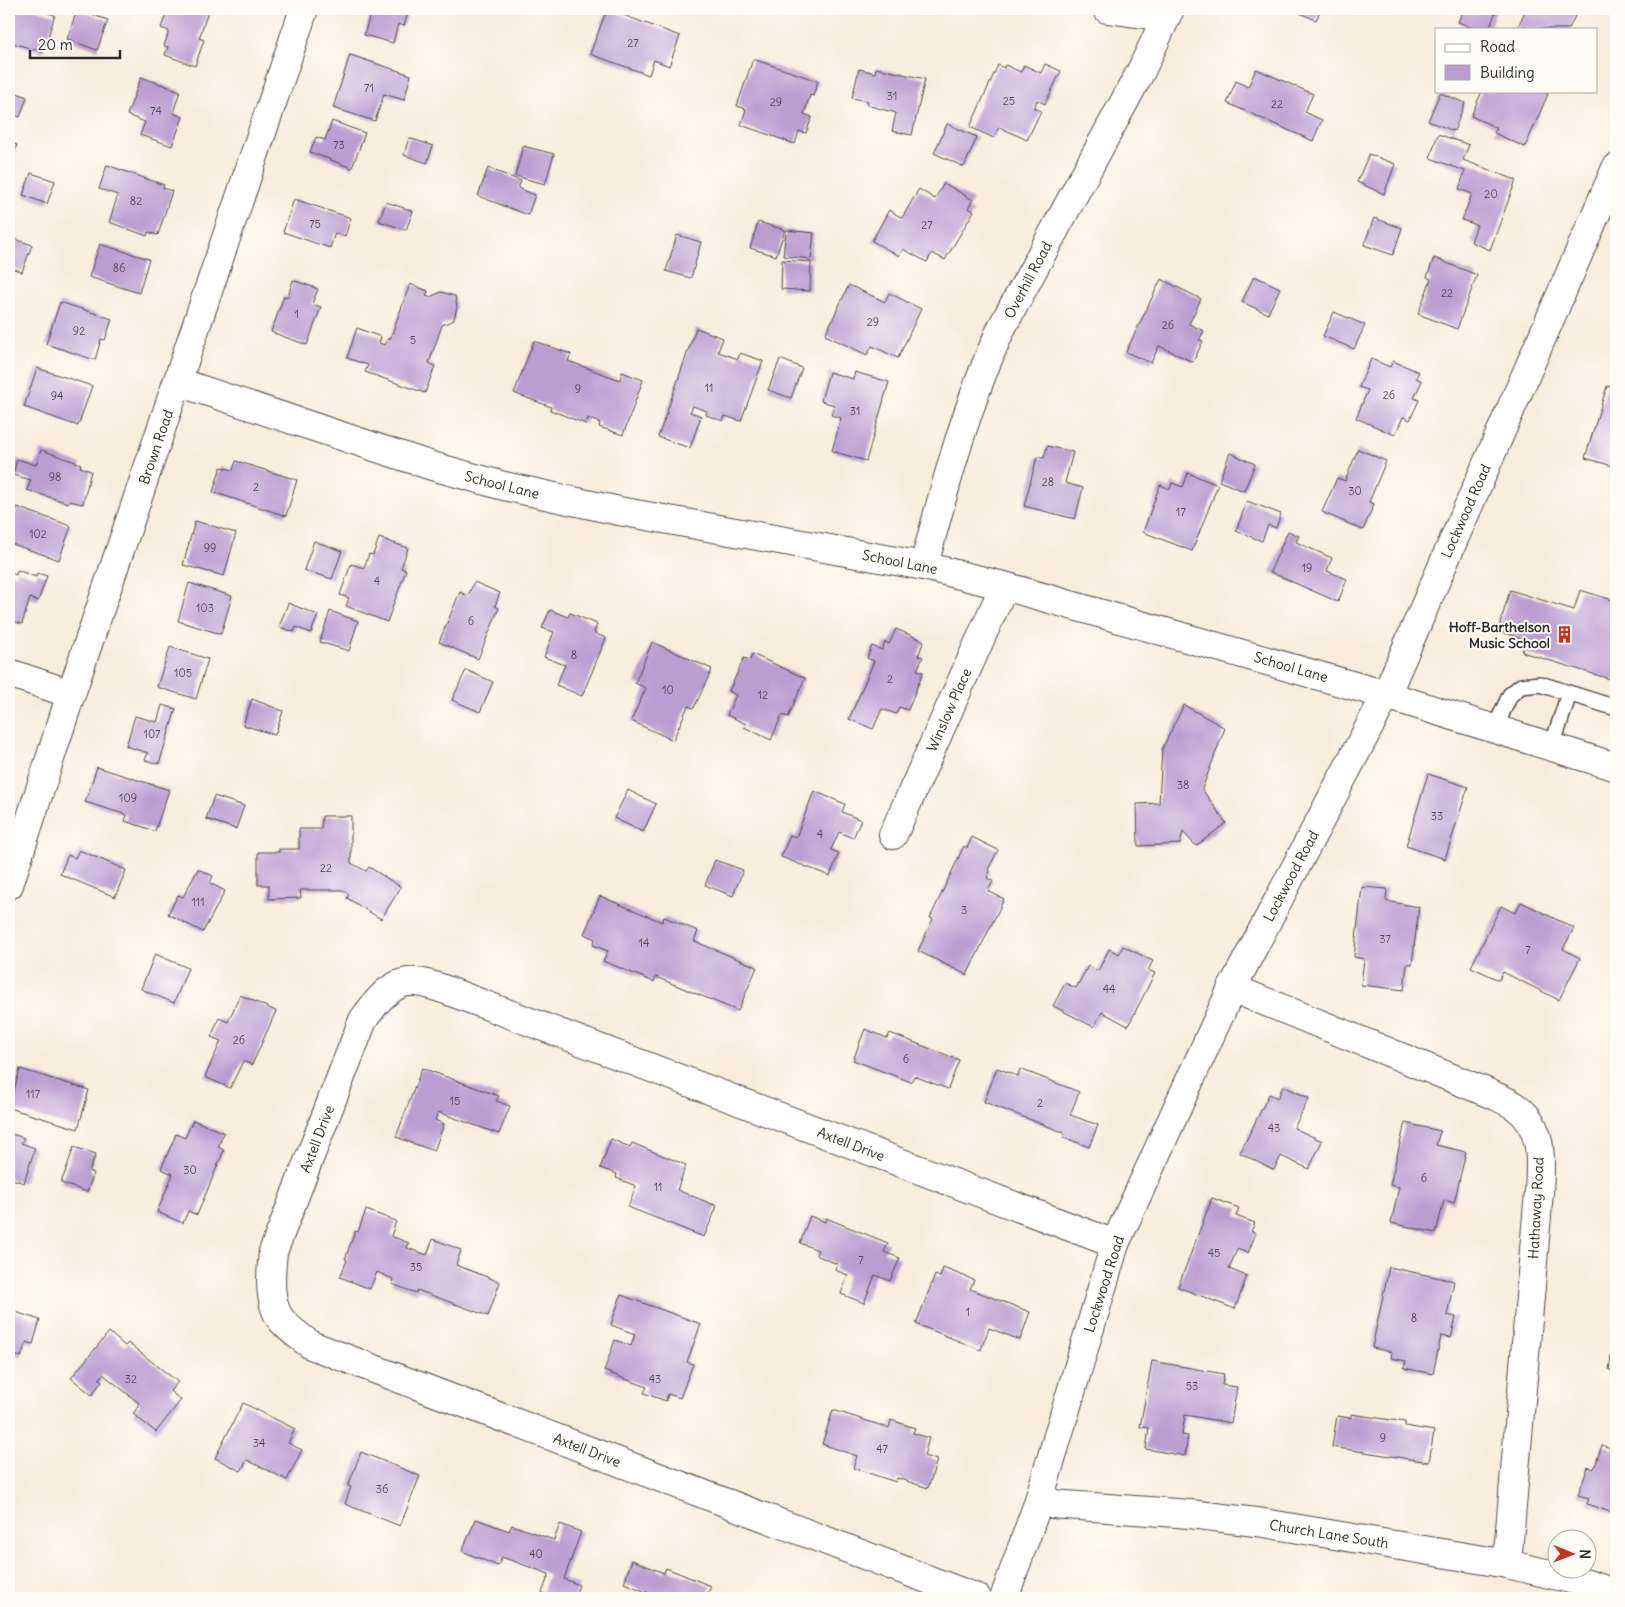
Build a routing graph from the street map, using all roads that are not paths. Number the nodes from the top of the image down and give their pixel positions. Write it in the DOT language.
graph roads {
  1 [pos="304,9"];
  2 [pos="1107,9"];
  3 [pos="1167,13"];
  4 [pos="1616,168"];
  5 [pos="178,382"];
  6 [pos="924,566"];
  7 [pos="1004,586"];
  8 [pos="9,673"];
  9 [pos="71,694"];
  10 [pos="1569,694"];
  11 [pos="1386,695"];
  12 [pos="1616,708"];
  13 [pos="1494,728"];
  14 [pos="1552,746"];
  15 [pos="1616,767"];
  16 [pos="894,835"];
  17 [pos="9,885"];
  18 [pos="1232,988"];
  19 [pos="1115,1244"];
  20 [pos="1038,1503"];
  21 [pos="1508,1564"];
  22 [pos="1616,1593"];
  23 [pos="978,1598"];
  24 [pos="1004,1598"];
  1 -- 5 [label="street, Brown Road"];
  2 -- 3 [label="street"];
  3 -- 6 [label="street, Overhill Road"];
  4 -- 11 [label="street, Lockwood Road"];
  5 -- 6 [label="street, School Lane"];
  5 -- 9 [label="street, Brown Road"];
  6 -- 7 [label="street, School Lane"];
  7 -- 11 [label="street, School Lane"];
  7 -- 16 [label="street, Winslow Place"];
  8 -- 9 [label="street"];
  9 -- 17 [label="street, Brown Road"];
  10 -- 12 [label="lane"];
  10 -- 13 [label="lane"];
  10 -- 14 [label="lane"];
  11 -- 13 [label="street, School Lane"];
  11 -- 18 [label="street, Lockwood Road"];
  13 -- 14 [label="street, School Lane"];
  14 -- 15 [label="street, School Lane"];
  18 -- 19 [label="street, Lockwood Road"];
  18 -- 21 [label="street, Hathaway Road"];
  19 -- 20 [label="street, Lockwood Road"];
  19 -- 23 [label="street, Axtell Drive"];
  20 -- 21 [label="street, Church Lane South"];
  20 -- 24 [label="street, Lockwood Road"];
  21 -- 22 [label="street, Church Lane South"];
}
